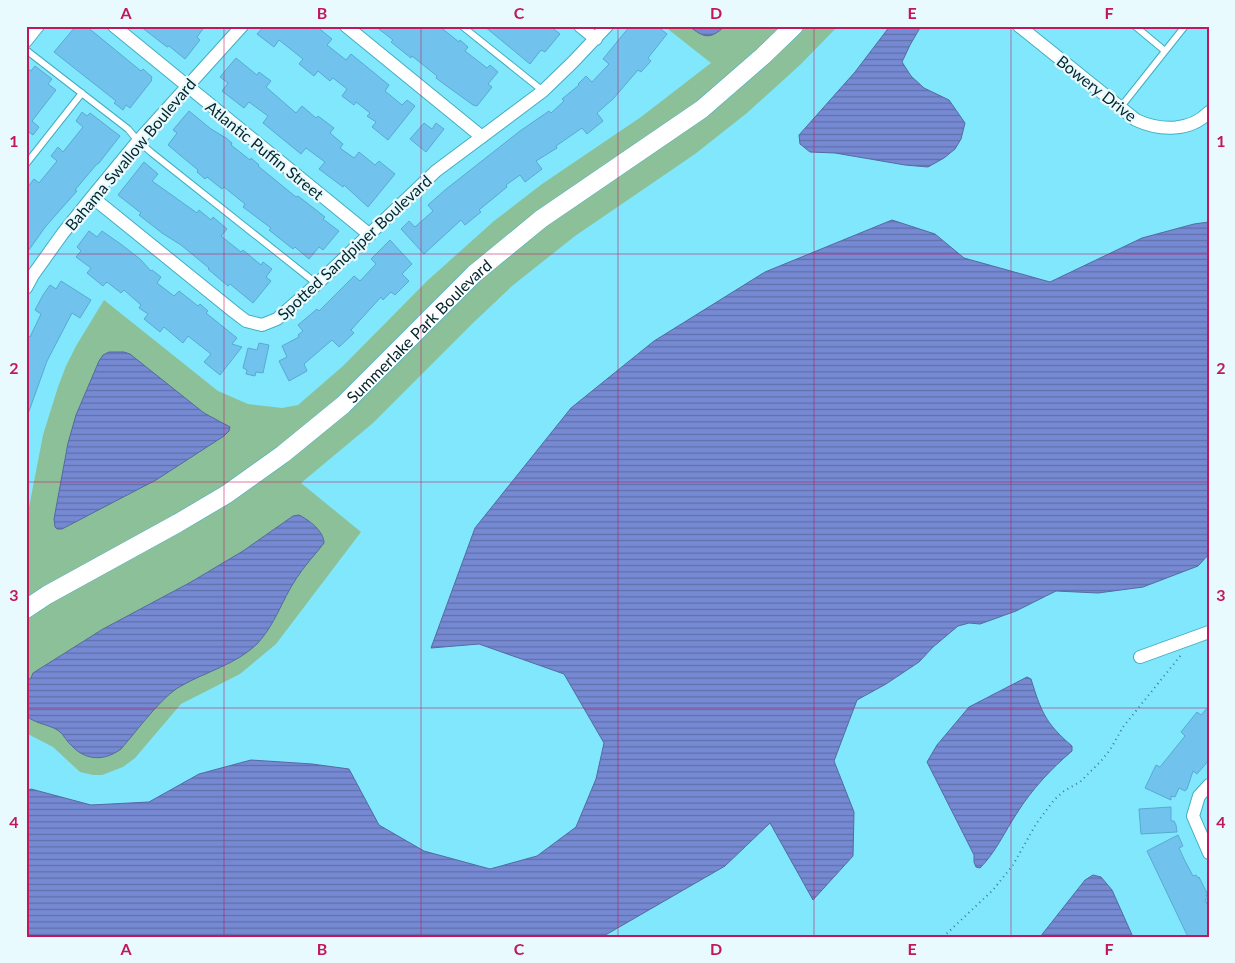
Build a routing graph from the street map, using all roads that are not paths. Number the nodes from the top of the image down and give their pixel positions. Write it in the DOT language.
graph roads {
  1 [pos="38,26"];
  2 [pos="114,26"];
  3 [pos="346,26"];
  4 [pos="462,26"];
  5 [pos="580,26"];
  6 [pos="607,26"];
  7 [pos="794,26"];
  8 [pos="1019,26"];
  9 [pos="1135,26"];
  10 [pos="1185,26"];
  11 [pos="238,28"];
  12 [pos="596,39"];
  13 [pos="26,41"];
  14 [pos="26,50"];
  15 [pos="1166,51"];
  16 [pos="187,86"];
  17 [pos="542,91"];
  18 [pos="82,93"];
  19 [pos="1120,108"];
  20 [pos="1209,112"];
  21 [pos="482,137"];
  22 [pos="138,142"];
  23 [pos="26,164"];
  24 [pos="92,197"];
  25 [pos="370,234"];
  26 [pos="317,284"];
  27 [pos="26,288"];
  28 [pos="26,609"];
  29 [pos="1209,632"];
  30 [pos="1140,657"];
  31 [pos="1209,785"];
  32 [pos="1209,852"];
  1 -- 13 [label="street"];
  2 -- 16 [label="street, Atlantic Puffin Street"];
  3 -- 21 [label="street"];
  4 -- 17 [label="lane"];
  5 -- 12 [label="street"];
  6 -- 12 [label="street, Spotted Sandpiper Boulevard"];
  7 -- 28 [label="main road, Summerlake Park Boulevard"];
  8 -- 19 [label="street, Bowery Drive"];
  9 -- 15 [label="lane"];
  10 -- 15 [label="lane"];
  11 -- 16 [label="street, Bahama Swallow Boulevard"];
  12 -- 17 [label="street, Spotted Sandpiper Boulevard"];
  14 -- 18 [label="lane"];
  15 -- 19 [label="lane"];
  16 -- 22 [label="street, Bahama Swallow Boulevard"];
  16 -- 25 [label="street, Atlantic Puffin Street"];
  17 -- 21 [label="street, Spotted Sandpiper Boulevard"];
  18 -- 22 [label="lane"];
  18 -- 23 [label="lane"];
  19 -- 20 [label="street, Bowery Drive"];
  21 -- 25 [label="street, Spotted Sandpiper Boulevard"];
  22 -- 24 [label="street, Bahama Swallow Boulevard"];
  22 -- 26 [label="lane"];
  24 -- 26 [label="street, Spotted Sandpiper Boulevard"];
  24 -- 27 [label="street, Bahama Swallow Boulevard"];
  25 -- 26 [label="street, Spotted Sandpiper Boulevard"];
  29 -- 30 [label="street"];
  31 -- 32 [label="street"];
}
